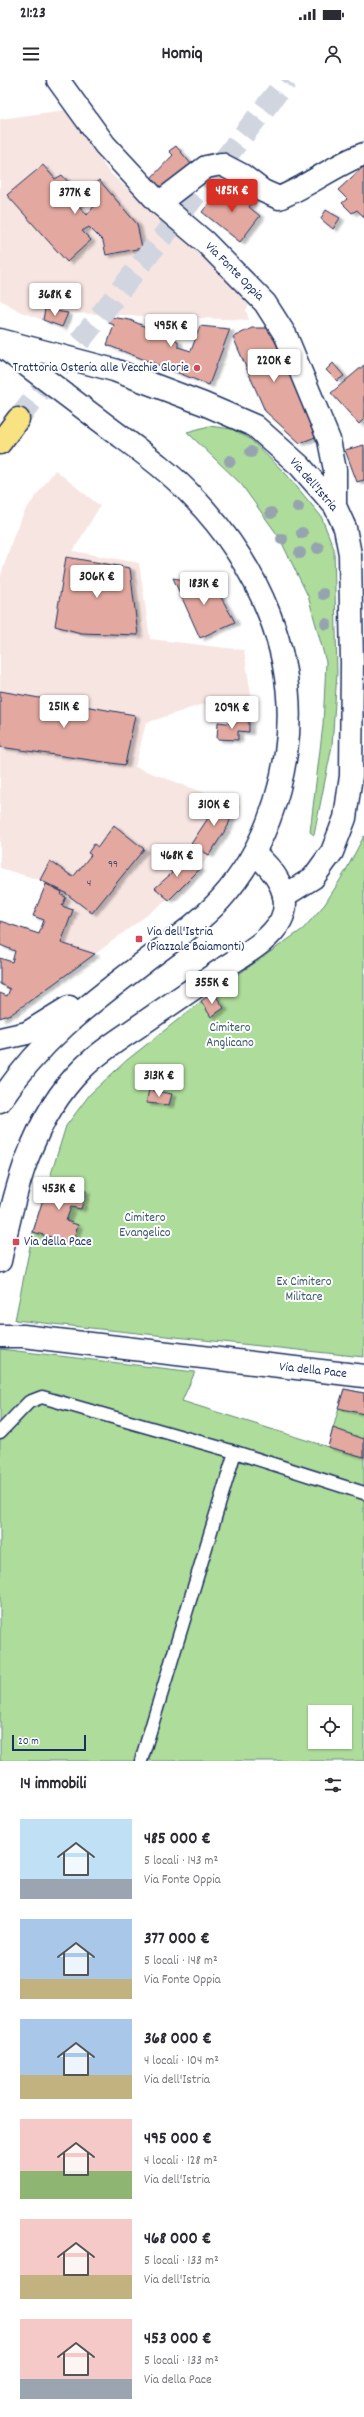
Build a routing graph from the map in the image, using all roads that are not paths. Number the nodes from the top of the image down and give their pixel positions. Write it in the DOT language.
graph roads {
  1 [pos="58,80"];
  2 [pos="364,154"];
  3 [pos="159,203"];
  4 [pos="0,340"];
  5 [pos="0,345"];
  6 [pos="18,419"];
  7 [pos="0,443"];
  8 [pos="335,506"];
  9 [pos="254,854"];
  10 [pos="284,896"];
  11 [pos="152,956"];
  12 [pos="27,1033"];
  13 [pos="0,1039"];
  14 [pos="0,1050"];
  15 [pos="0,1101"];
  16 [pos="0,1261"];
  17 [pos="0,1336"];
  18 [pos="364,1376"];
  19 [pos="0,1432"];
  20 [pos="235,1452"];
  21 [pos="364,1493"];
  22 [pos="141,1761"];
  1 -- 3 [label="street, Via Fonte Oppia"];
  2 -- 3 [label="street"];
  3 -- 8 [label="street, Via Fonte Oppia"];
  4 -- 8 [label="street, Via dell'Istria"];
  5 -- 9 [label="street"];
  6 -- 7 [label="main road"];
  8 -- 10 [label="street, Via dell'Istria"];
  9 -- 10 [label="street"];
  9 -- 11 [label="street"];
  10 -- 16 [label="street"];
  11 -- 12 [label="street"];
  11 -- 15 [label="street"];
  12 -- 13 [label="street"];
  12 -- 14 [label="street"];
  17 -- 18 [label="street, Via della Pace"];
  19 -- 20 [label="lane"];
  20 -- 21 [label="lane"];
  20 -- 22 [label="lane"];
}
